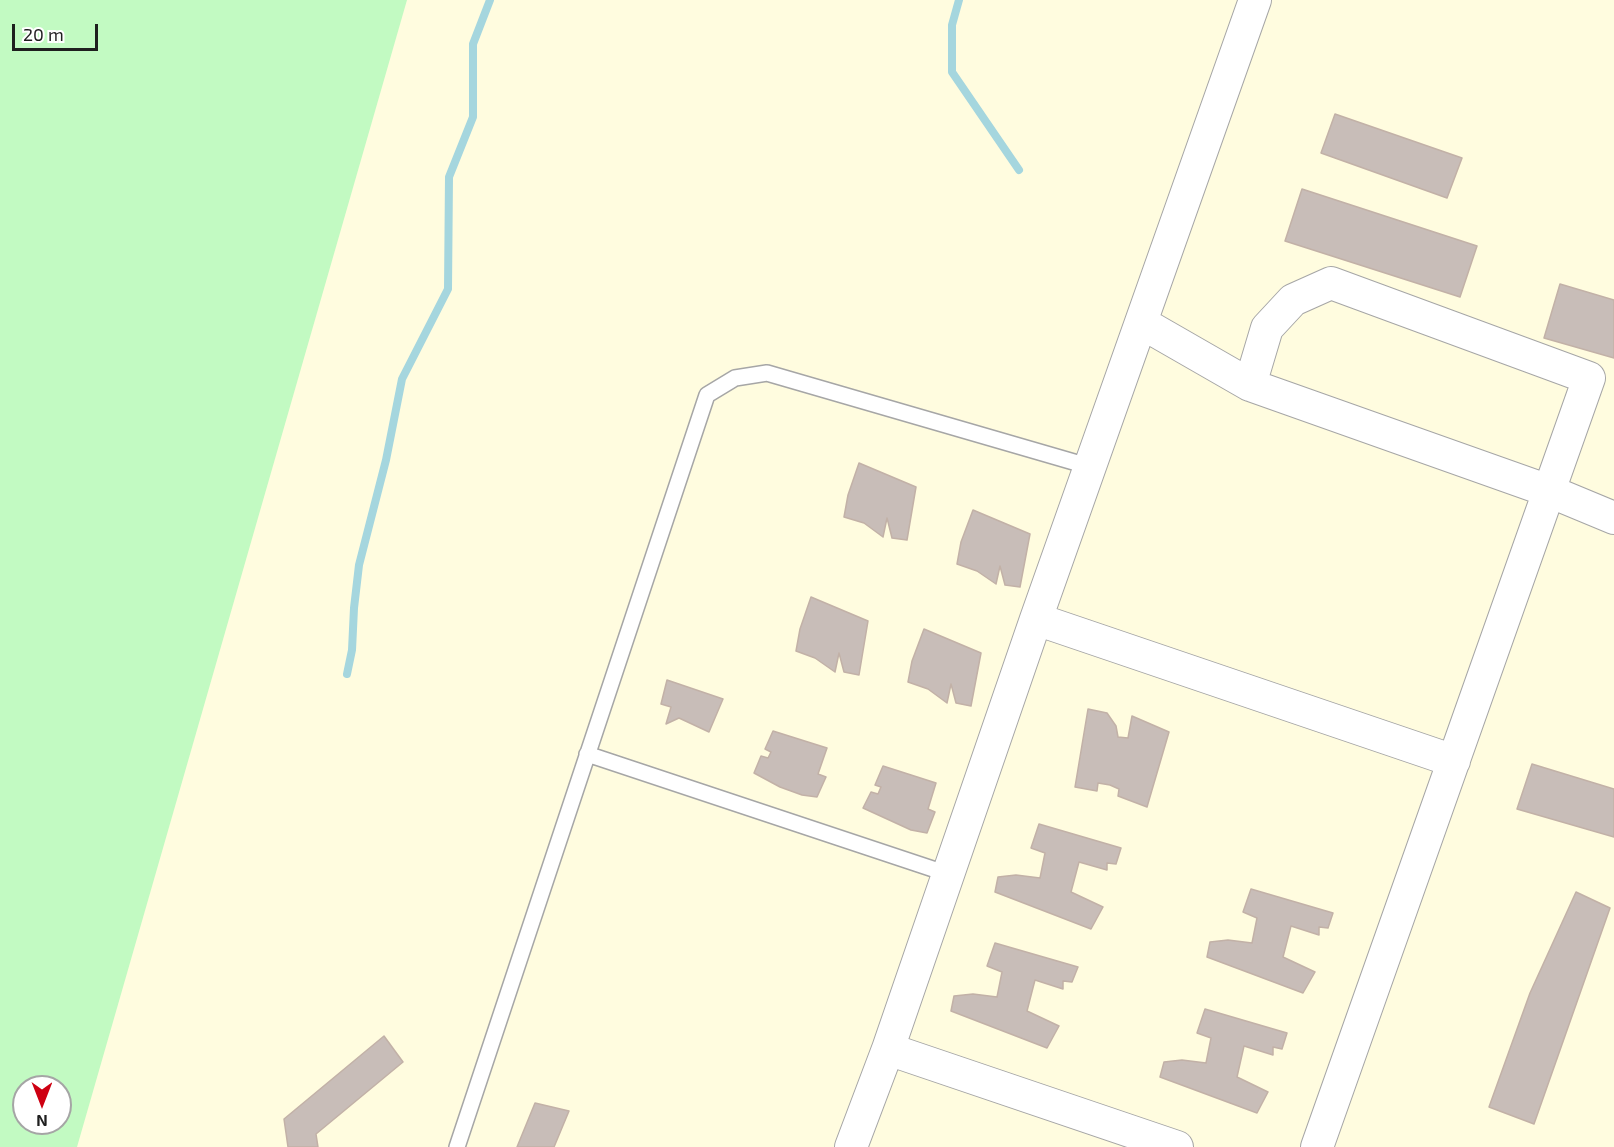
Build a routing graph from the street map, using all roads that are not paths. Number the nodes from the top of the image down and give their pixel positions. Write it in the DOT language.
graph roads {
  1 [pos="1256,0"];
  2 [pos="1142,323"];
  3 [pos="1250,385"];
  4 [pos="1090,467"];
  5 [pos="1549,491"];
  6 [pos="1614,518"];
  7 [pos="1036,619"];
  8 [pos="587,754"];
  9 [pos="1454,761"];
  10 [pos="948,874"];
  11 [pos="888,1048"];
  12 [pos="457,1147"];
  13 [pos="851,1147"];
  14 [pos="1177,1147"];
  15 [pos="1317,1147"];
  1 -- 2 [label="street"];
  2 -- 3 [label="street"];
  2 -- 4 [label="street"];
  3 -- 5 [label="street"];
  3 -- 5 [label="street"];
  4 -- 7 [label="street"];
  4 -- 8 [label="lane"];
  5 -- 6 [label="street"];
  5 -- 9 [label="street"];
  7 -- 9 [label="street"];
  7 -- 10 [label="street"];
  8 -- 10 [label="lane"];
  8 -- 12 [label="lane"];
  9 -- 15 [label="street"];
  10 -- 11 [label="street"];
  11 -- 13 [label="street"];
  11 -- 14 [label="street"];
}
